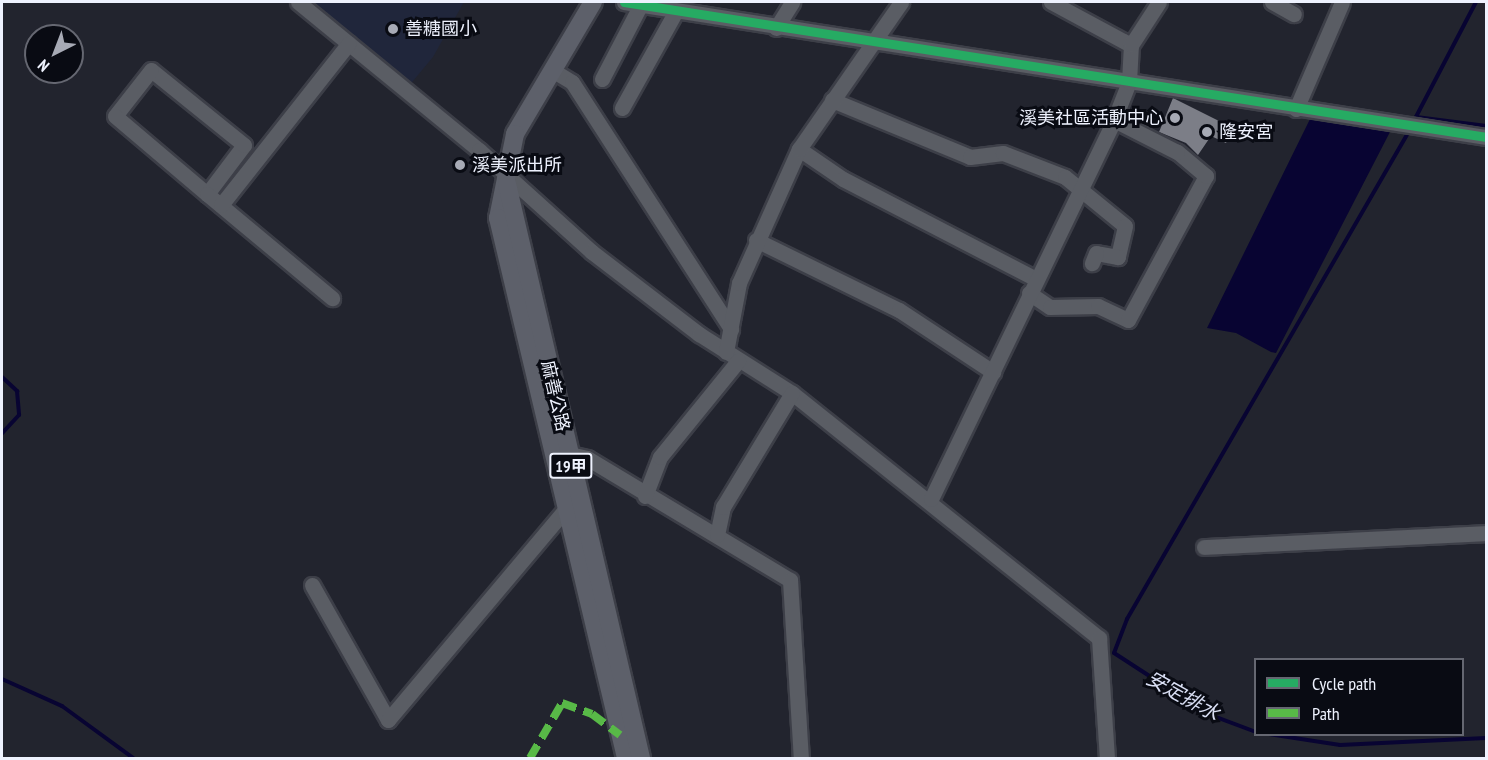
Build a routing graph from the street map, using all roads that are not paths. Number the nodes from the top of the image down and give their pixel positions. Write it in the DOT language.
graph roads {
  1 [pos="298,2"];
  2 [pos="593,2"];
  3 [pos="624,2"];
  4 [pos="792,2"];
  5 [pos="901,2"];
  6 [pos="1051,2"];
  7 [pos="1159,2"];
  8 [pos="1272,2"];
  9 [pos="1342,2"];
  10 [pos="641,4"];
  11 [pos="679,6"];
  12 [pos="1294,14"];
  13 [pos="776,27"];
  14 [pos="875,39"];
  15 [pos="350,43"];
  16 [pos="1131,45"];
  17 [pos="552,70"];
  18 [pos="602,79"];
  19 [pos="1129,82"];
  20 [pos="832,100"];
  21 [pos="622,108"];
  22 [pos="1296,110"];
  23 [pos="1114,120"];
  24 [pos="1486,137"];
  25 [pos="799,149"];
  26 [pos="504,173"];
  27 [pos="1079,186"];
  28 [pos="207,194"];
  29 [pos="221,205"];
  30 [pos="756,240"];
  31 [pos="1092,263"];
  32 [pos="1031,286"];
  33 [pos="332,298"];
  34 [pos="731,329"];
  35 [pos="732,356"];
  36 [pos="993,372"];
  37 [pos="792,393"];
  38 [pos="560,452"];
  39 [pos="645,496"];
  40 [pos="931,499"];
  41 [pos="565,510"];
  42 [pos="1486,533"];
  43 [pos="717,535"];
  44 [pos="1204,547"];
  45 [pos="312,585"];
  46 [pos="626,759"];
  47 [pos="641,759"];
  48 [pos="801,759"];
  49 [pos="1107,759"];
  1 -- 15 [label="street"];
  2 -- 17 [label="main road, 麻善公路 / 19甲"];
  3 -- 10 [label="street"];
  4 -- 13 [label="street"];
  5 -- 14 [label="street"];
  6 -- 16 [label="street"];
  7 -- 16 [label="street"];
  8 -- 12 [label="street"];
  9 -- 22 [label="street"];
  10 -- 11 [label="street"];
  10 -- 18 [label="street"];
  11 -- 13 [label="street"];
  11 -- 21 [label="street"];
  13 -- 14 [label="street"];
  14 -- 19 [label="street"];
  14 -- 20 [label="street"];
  15 -- 26 [label="street"];
  15 -- 29 [label="street"];
  16 -- 19 [label="street"];
  17 -- 26 [label="main road, 麻善公路 / 19甲"];
  17 -- 34 [label="street"];
  19 -- 22 [label="street"];
  19 -- 23 [label="street"];
  20 -- 25 [label="street"];
  20 -- 27 [label="street"];
  22 -- 24 [label="street"];
  23 -- 27 [label="street"];
  23 -- 32 [label="street"];
  25 -- 30 [label="street"];
  25 -- 32 [label="street"];
  26 -- 35 [label="street"];
  26 -- 38 [label="main road, 麻善公路 / 19甲"];
  27 -- 31 [label="street"];
  27 -- 32 [label="street"];
  28 -- 28 [label="street"];
  28 -- 29 [label="street"];
  29 -- 33 [label="street"];
  30 -- 34 [label="street"];
  30 -- 36 [label="street"];
  32 -- 36 [label="street"];
  34 -- 35 [label="street"];
  35 -- 37 [label="street"];
  35 -- 39 [label="street"];
  36 -- 40 [label="street"];
  37 -- 40 [label="street"];
  37 -- 43 [label="street"];
  38 -- 39 [label="street"];
  38 -- 41 [label="main road, 麻善公路 / 19甲"];
  38 -- 47 [label="main road, 麻善公路 / 19甲"];
  39 -- 43 [label="street"];
  40 -- 49 [label="street"];
  41 -- 45 [label="street"];
  41 -- 46 [label="main road, 麻善公路 / 19甲"];
  42 -- 44 [label="street"];
  43 -- 48 [label="street"];
}
